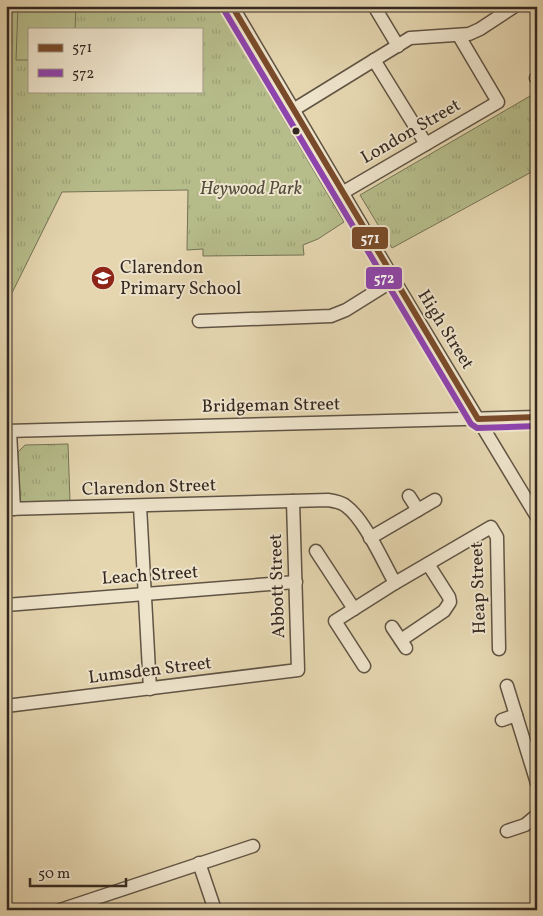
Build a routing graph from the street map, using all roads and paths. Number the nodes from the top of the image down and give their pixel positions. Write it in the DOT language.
graph roads {
  1 [pos="232,6"];
  2 [pos="374,6"];
  3 [pos="515,6"];
  4 [pos="459,36"];
  5 [pos="398,46"];
  6 [pos="374,60"];
  7 [pos="293,110"];
  8 [pos="426,144"];
  9 [pos="342,193"];
  10 [pos="394,280"];
  11 [pos="199,321"];
  12 [pos="537,417"];
  13 [pos="478,419"];
  14 [pos="8,431"];
  15 [pos="409,496"];
  16 [pos="436,500"];
  17 [pos="293,501"];
  18 [pos="140,506"];
  19 [pos="10,509"];
  20 [pos="418,510"];
  21 [pos="537,517"];
  22 [pos="370,538"];
  23 [pos="317,560"];
  24 [pos="428,564"];
  25 [pos="296,582"];
  26 [pos="395,583"];
  27 [pos="145,594"];
  28 [pos="6,605"];
  29 [pos="354,608"];
  30 [pos="392,627"];
  31 [pos="498,649"];
  32 [pos="364,666"];
  33 [pos="298,670"];
  34 [pos="507,686"];
  35 [pos="150,688"];
  36 [pos="6,706"];
  37 [pos="516,715"];
  38 [pos="502,720"];
  39 [pos="537,783"];
  40 [pos="537,815"];
  41 [pos="507,831"];
  42 [pos="253,846"];
  43 [pos="199,863"];
  44 [pos="60,910"];
  45 [pos="215,910"];
  1 -- 7 [label="street, High Street"];
  2 -- 5 [label="street"];
  3 -- 4 [label="street"];
  4 -- 5 [label="street"];
  4 -- 8 [label="street, London Street"];
  5 -- 6 [label="street"];
  6 -- 7 [label="street"];
  6 -- 8 [label="street"];
  7 -- 9 [label="street, High Street"];
  8 -- 9 [label="street, London Street"];
  9 -- 10 [label="street, High Street"];
  10 -- 11 [label="street"];
  10 -- 13 [label="street, High Street"];
  12 -- 13 [label="street, Bridgeman Street"];
  13 -- 14 [label="street, Bridgeman Street"];
  13 -- 21 [label="street, High Street"];
  14 -- 19 [label="street"];
  15 -- 20 [label="street"];
  16 -- 20 [label="street"];
  17 -- 18 [label="street, Clarendon Street"];
  17 -- 22 [label="street, Clarendon Street"];
  17 -- 25 [label="street, Abbott Street"];
  18 -- 19 [label="street, Clarendon Street"];
  18 -- 27 [label="street"];
  20 -- 22 [label="street"];
  22 -- 26 [label="street, Clarendon Street"];
  23 -- 29 [label="street"];
  24 -- 26 [label="street"];
  24 -- 30 [label="street"];
  24 -- 31 [label="street, Heap Street"];
  25 -- 27 [label="street, Leach Street"];
  25 -- 33 [label="street, Abbott Street"];
  26 -- 29 [label="street"];
  27 -- 28 [label="street, Leach Street"];
  27 -- 35 [label="street"];
  29 -- 32 [label="street"];
  33 -- 35 [label="street, Lumsden Street"];
  34 -- 37 [label="street"];
  35 -- 36 [label="street, Lumsden Street"];
  37 -- 38 [label="street"];
  37 -- 39 [label="street"];
  40 -- 41 [label="street"];
  42 -- 43 [label="street"];
  43 -- 44 [label="street"];
  43 -- 45 [label="street"];
}
